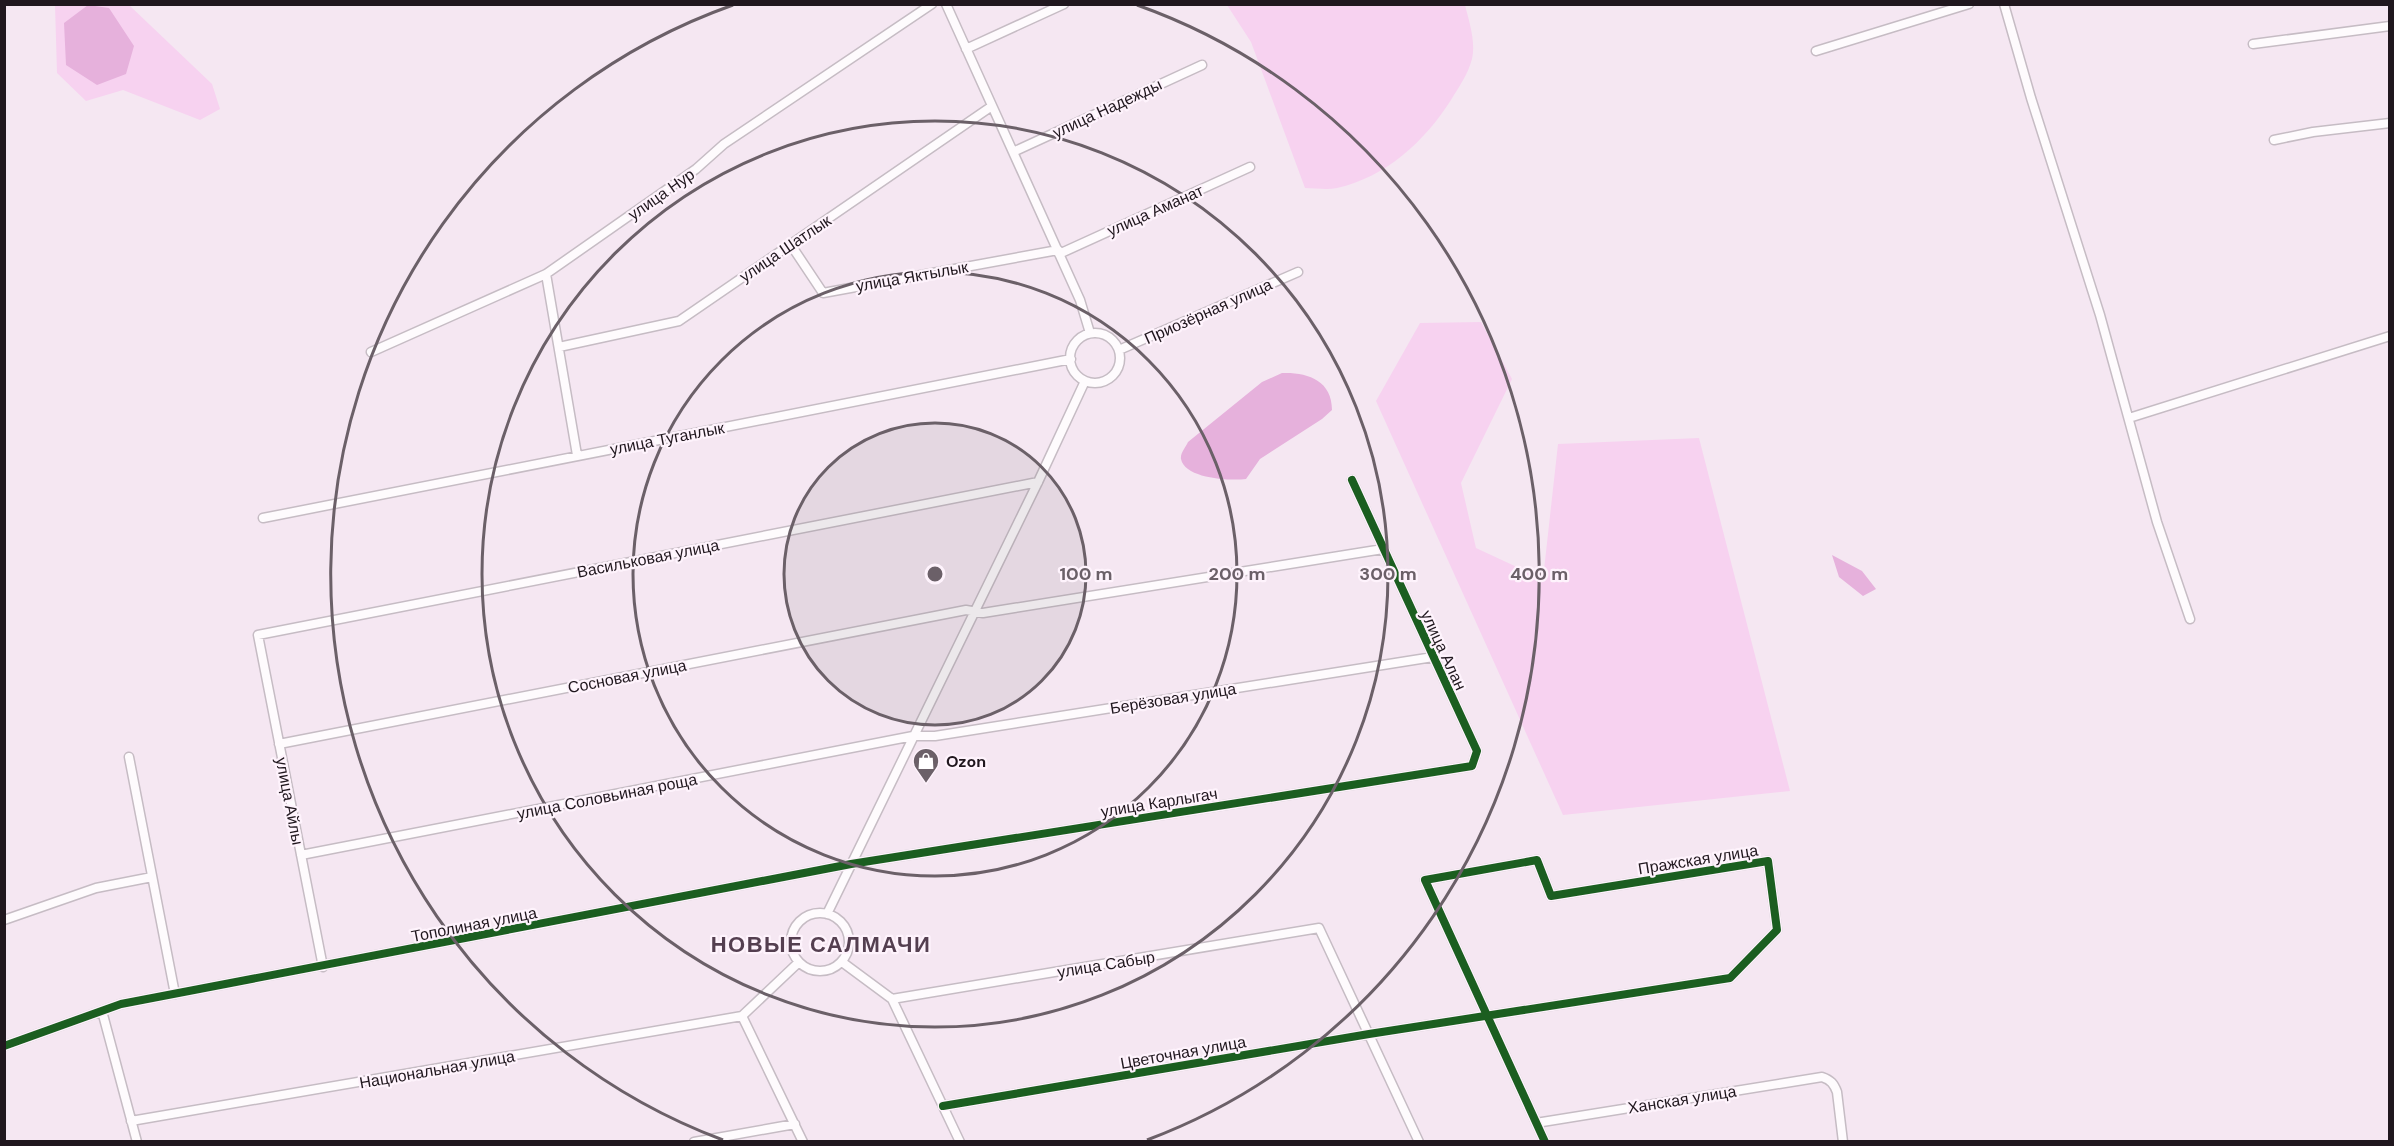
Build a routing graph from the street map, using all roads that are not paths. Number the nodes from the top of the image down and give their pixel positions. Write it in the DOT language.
graph roads {
  1 [pos="932,4"];
  2 [pos="946,4"];
  3 [pos="1064,4"];
  4 [pos="1969,4"];
  5 [pos="2004,4"];
  6 [pos="2390,26"];
  7 [pos="2253,44"];
  8 [pos="966,49"];
  9 [pos="1816,51"];
  10 [pos="1202,65"];
  11 [pos="992,106"];
  12 [pos="2390,123"];
  13 [pos="2274,140"];
  14 [pos="1013,152"];
  15 [pos="1250,167"];
  16 [pos="791,244"];
  17 [pos="1058,252"];
  18 [pos="1298,272"];
  19 [pos="546,274"];
  20 [pos="1090,333"];
  21 [pos="2390,336"];
  22 [pos="559,348"];
  23 [pos="1119,350"];
  24 [pos="372,352"];
  25 [pos="1071,359"];
  26 [pos="1085,381"];
  27 [pos="2129,418"];
  28 [pos="577,455"];
  29 [pos="1352,480"];
  30 [pos="1038,482"];
  31 [pos="263,518"];
  32 [pos="1383,549"];
  33 [pos="975,612"];
  34 [pos="2190,619"];
  35 [pos="258,635"];
  36 [pos="1433,657"];
  37 [pos="913,736"];
  38 [pos="279,744"];
  39 [pos="129,757"];
  40 [pos="1472,766"];
  41 [pos="301,855"];
  42 [pos="851,864"];
  43 [pos="152,877"];
  44 [pos="827,914"];
  45 [pos="4,920"];
  46 [pos="799,962"];
  47 [pos="842,962"];
  48 [pos="323,967"];
  49 [pos="175,994"];
  50 [pos="892,999"];
  51 [pos="102,1011"];
  52 [pos="742,1016"];
  53 [pos="1486,1016"];
  54 [pos="1427,1025"];
  55 [pos="1369,1034"];
  56 [pos="4,1046"];
  57 [pos="944,1106"];
  58 [pos="131,1121"];
  59 [pos="1536,1123"];
  60 [pos="795,1124"];
  61 [pos="1418,1141"];
  62 [pos="137,1142"];
  63 [pos="693,1142"];
  64 [pos="803,1142"];
  65 [pos="960,1142"];
  66 [pos="1545,1142"];
  67 [pos="1843,1142"];
  1 -- 19 [label="street, улица Нур"];
  2 -- 8 [label="street"];
  3 -- 8 [label="street"];
  4 -- 9 [label="street"];
  5 -- 27 [label="street"];
  6 -- 7 [label="street"];
  8 -- 11 [label="street"];
  10 -- 14 [label="street, улица Надежды"];
  11 -- 14 [label="street"];
  11 -- 16 [label="street, улица Шатлык"];
  12 -- 13 [label="street"];
  14 -- 17 [label="street"];
  15 -- 17 [label="street, улица Аманат"];
  16 -- 17 [label="street, улица Яктылык"];
  16 -- 22 [label="street, улица Шатлык"];
  17 -- 20 [label="street"];
  18 -- 23 [label="street, Приозёрная улица"];
  19 -- 22 [label="street"];
  19 -- 24 [label="street, улица Нур"];
  20 -- 23 [label="street"];
  20 -- 25 [label="street"];
  21 -- 27 [label="street"];
  22 -- 28 [label="street"];
  23 -- 26 [label="street"];
  25 -- 26 [label="street"];
  25 -- 28 [label="street, улица Туганлык"];
  26 -- 30 [label="street"];
  27 -- 34 [label="street"];
  28 -- 31 [label="street, улица Туганлык"];
  29 -- 32 [label="street, улица Алан"];
  30 -- 33 [label="street"];
  30 -- 35 [label="street, Васильковая улица"];
  32 -- 33 [label="street, Сосновая улица"];
  32 -- 36 [label="street, улица Алан"];
  33 -- 37 [label="street"];
  33 -- 38 [label="street, Сосновая улица"];
  35 -- 38 [label="street, улица Айлы"];
  36 -- 37 [label="street, Берёзовая улица"];
  36 -- 40 [label="street, улица Алан"];
  37 -- 41 [label="street, улица Соловьиная роща"];
  37 -- 42 [label="street"];
  38 -- 41 [label="street, улица Айлы"];
  39 -- 43 [label="street"];
  40 -- 42 [label="street, улица Карлыгач"];
  41 -- 48 [label="street, улица Айлы"];
  42 -- 44 [label="street"];
  42 -- 48 [label="street, Тополиная улица"];
  43 -- 45 [label="street"];
  43 -- 49 [label="street"];
  44 -- 46 [label="street"];
  44 -- 47 [label="street"];
  46 -- 47 [label="street"];
  46 -- 52 [label="street"];
  47 -- 50 [label="street"];
  48 -- 49 [label="street, Тополиная улица"];
  49 -- 51 [label="street, Тополиная улица"];
  50 -- 55 [label="street, улица Сабыр"];
  50 -- 57 [label="street"];
  51 -- 56 [label="street, Тополиная улица"];
  51 -- 58 [label="street"];
  52 -- 58 [label="street, Национальная улица"];
  52 -- 60 [label="street"];
  53 -- 53 [label="street, Пражская улица"];
  53 -- 54 [label="street, Пражская улица"];
  53 -- 59 [label="street, Пражская улица"];
  54 -- 55 [label="street, Цветочная улица"];
  55 -- 57 [label="street, Цветочная улица"];
  55 -- 61 [label="street"];
  57 -- 65 [label="street"];
  58 -- 62 [label="street"];
  59 -- 66 [label="street, Пражская улица"];
  59 -- 67 [label="street, Ханская улица"];
  60 -- 63 [label="street"];
  60 -- 64 [label="street"];
}
